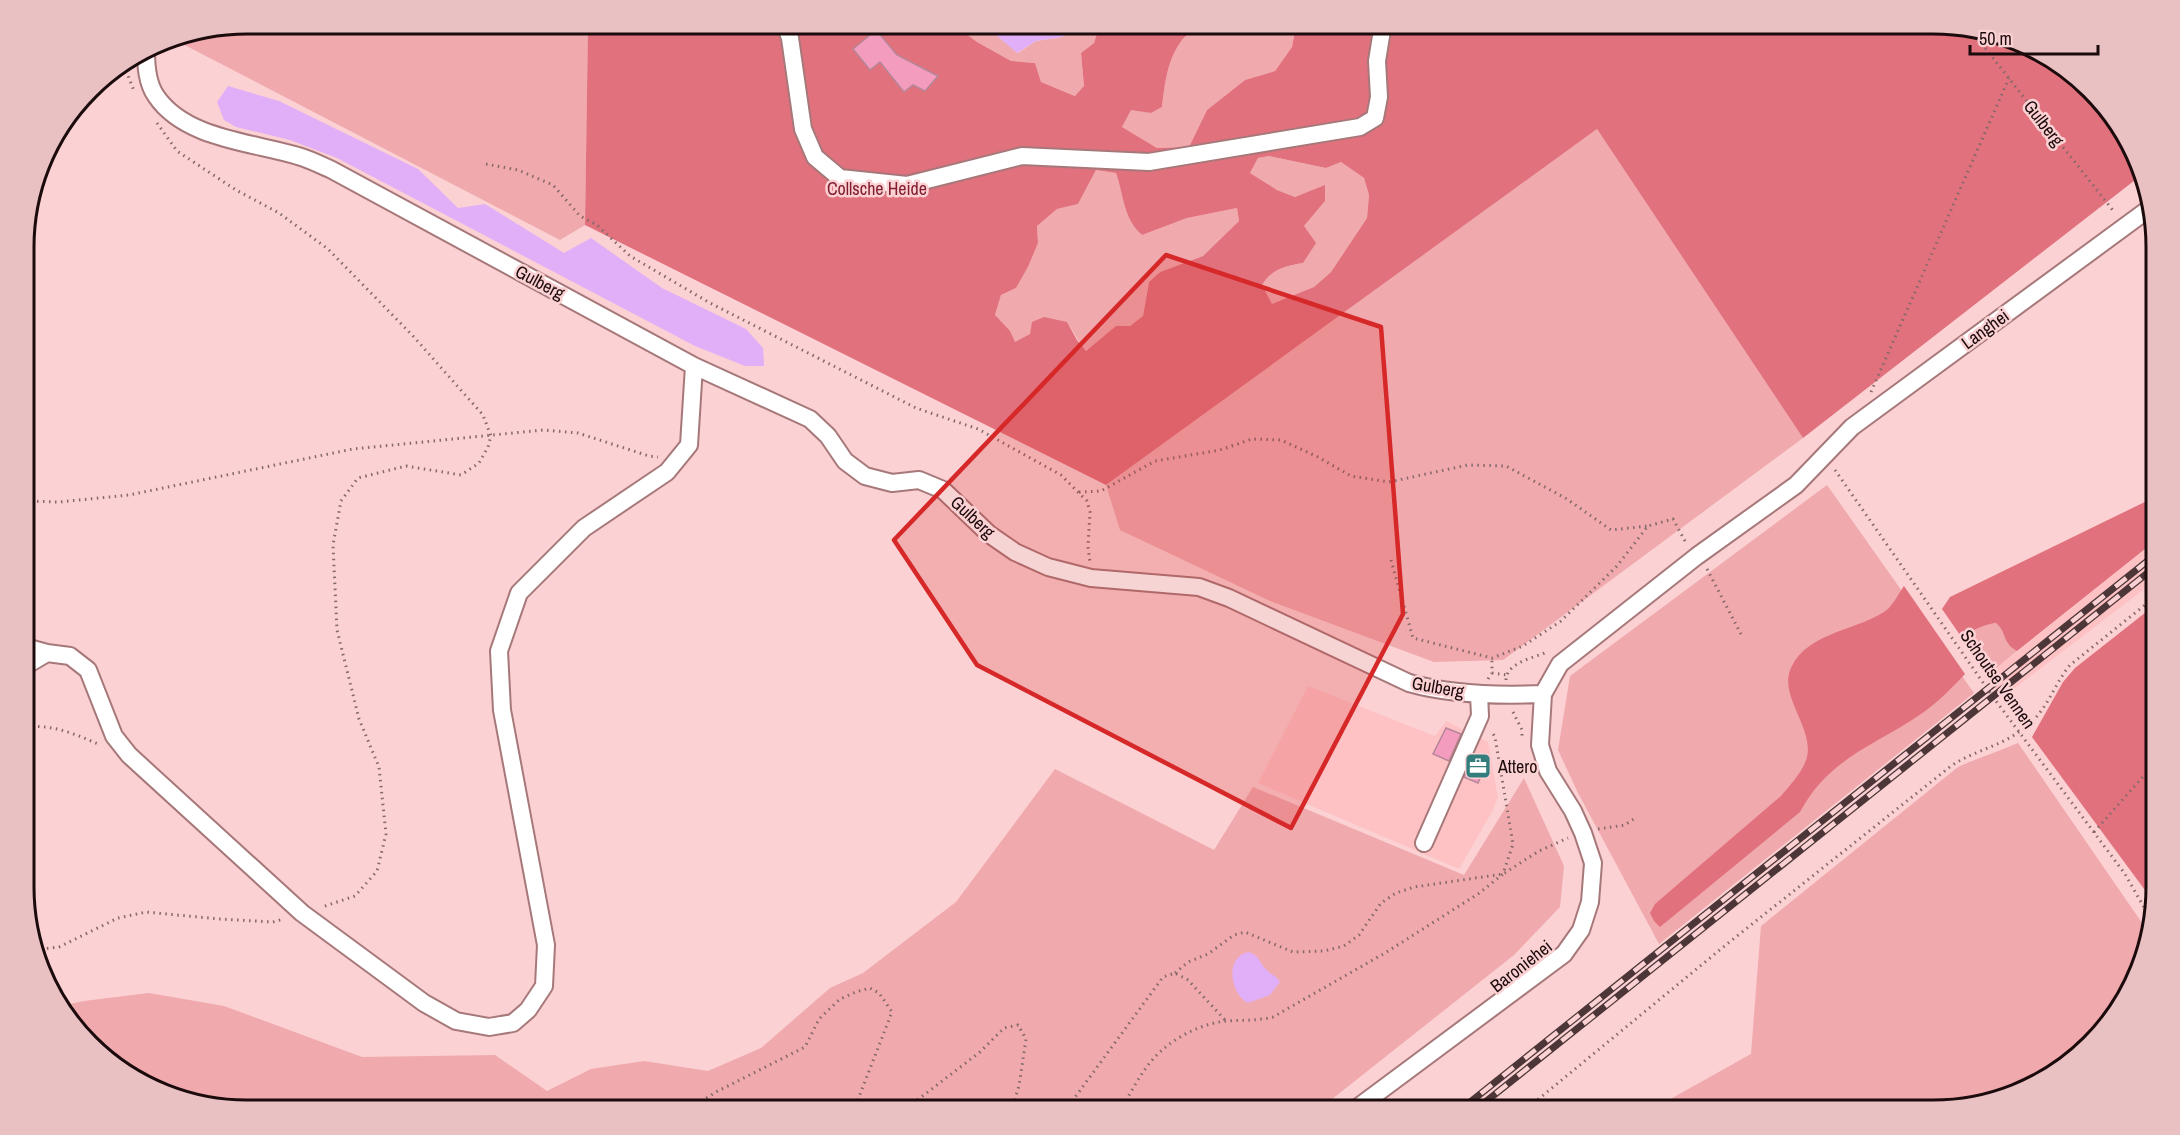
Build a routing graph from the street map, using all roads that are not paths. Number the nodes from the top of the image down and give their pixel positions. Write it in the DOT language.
graph roads {
  1 [pos="788,34"];
  2 [pos="1381,34"];
  3 [pos="146,60"];
  4 [pos="2143,213"];
  5 [pos="694,366"];
  6 [pos="34,650"];
  7 [pos="47,653"];
  8 [pos="34,661"];
  9 [pos="1479,694"];
  10 [pos="1543,694"];
  11 [pos="1424,843"];
  12 [pos="1368,1100"];
  1 -- 2 [label="street"];
  3 -- 5 [label="street, Gulberg"];
  4 -- 10 [label="street, Langhei"];
  5 -- 7 [label="street"];
  5 -- 9 [label="street, Gulberg"];
  6 -- 7 [label="street"];
  7 -- 8 [label="street"];
  9 -- 10 [label="street, Gulberg"];
  9 -- 11 [label="street"];
  10 -- 12 [label="street, Baroniehei"];
}
